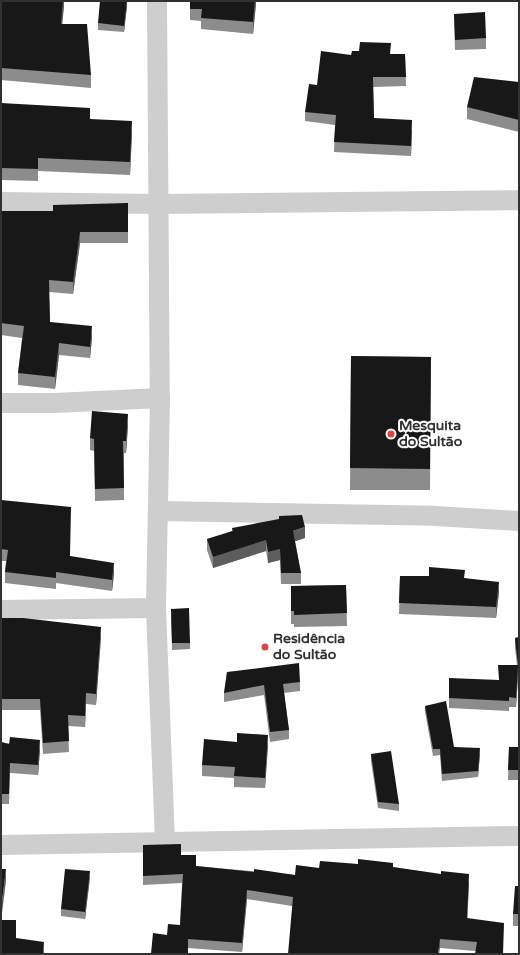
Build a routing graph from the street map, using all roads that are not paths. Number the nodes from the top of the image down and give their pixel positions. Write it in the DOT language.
graph roads {
  1 [pos="156,1"];
  2 [pos="519,200"];
  3 [pos="1,202"];
  4 [pos="158,204"];
  5 [pos="160,398"];
  6 [pos="1,403"];
  7 [pos="158,512"];
  8 [pos="519,521"];
  9 [pos="156,608"];
  10 [pos="1,610"];
  11 [pos="519,836"];
  12 [pos="165,843"];
  13 [pos="1,845"];
  1 -- 4 [label="street"];
  2 -- 4 [label="street"];
  3 -- 4 [label="street"];
  4 -- 5 [label="street"];
  5 -- 6 [label="street"];
  5 -- 7 [label="street"];
  7 -- 8 [label="street"];
  7 -- 9 [label="street"];
  9 -- 10 [label="street"];
  9 -- 12 [label="street"];
  11 -- 12 [label="street"];
  12 -- 13 [label="street"];
}
